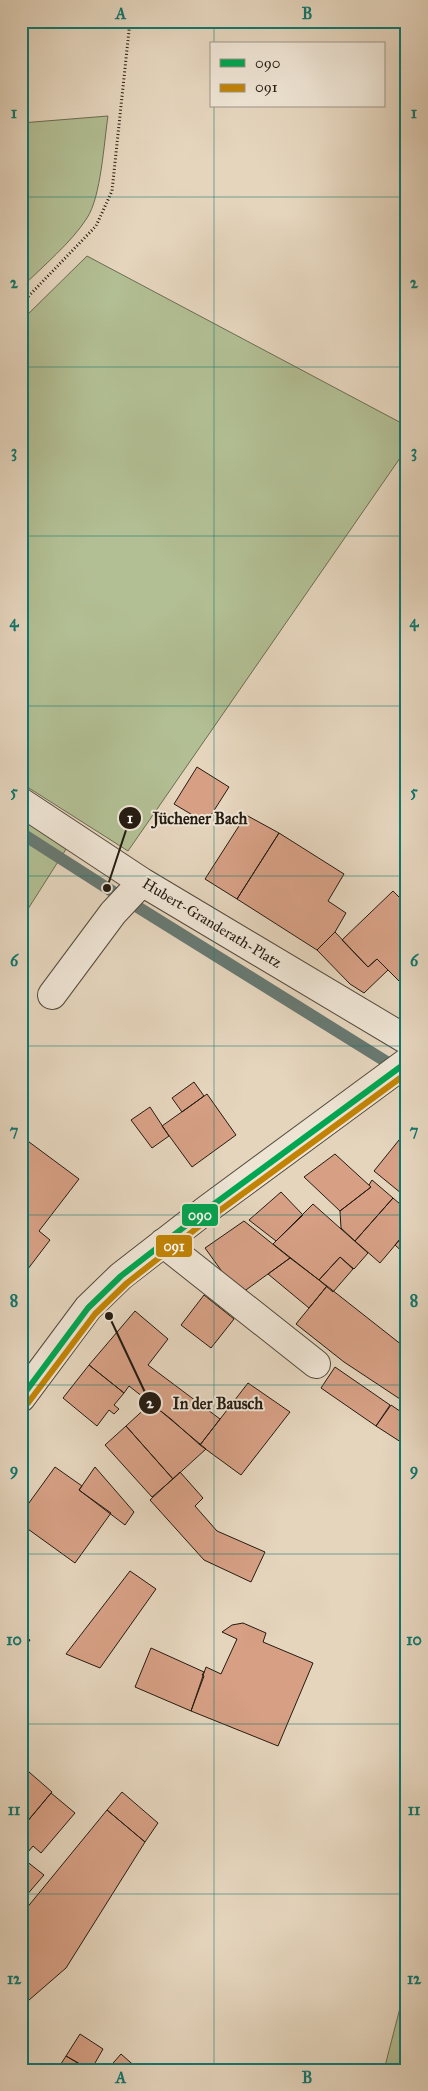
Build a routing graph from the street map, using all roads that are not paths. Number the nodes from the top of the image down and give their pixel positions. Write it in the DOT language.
graph roads {
  1 [pos="21,802"];
  2 [pos="137,886"];
  3 [pos="52,995"];
  4 [pos="407,1040"];
  5 [pos="407,1062"];
  6 [pos="163,1243"];
  7 [pos="316,1364"];
  8 [pos="21,1398"];
  1 -- 2 [label="street, Hubert-Granderath-Platz"];
  2 -- 3 [label="street"];
  2 -- 4 [label="street, Hubert-Granderath-Platz"];
  5 -- 6 [label="street"];
  6 -- 7 [label="street"];
  6 -- 8 [label="street"];
}
